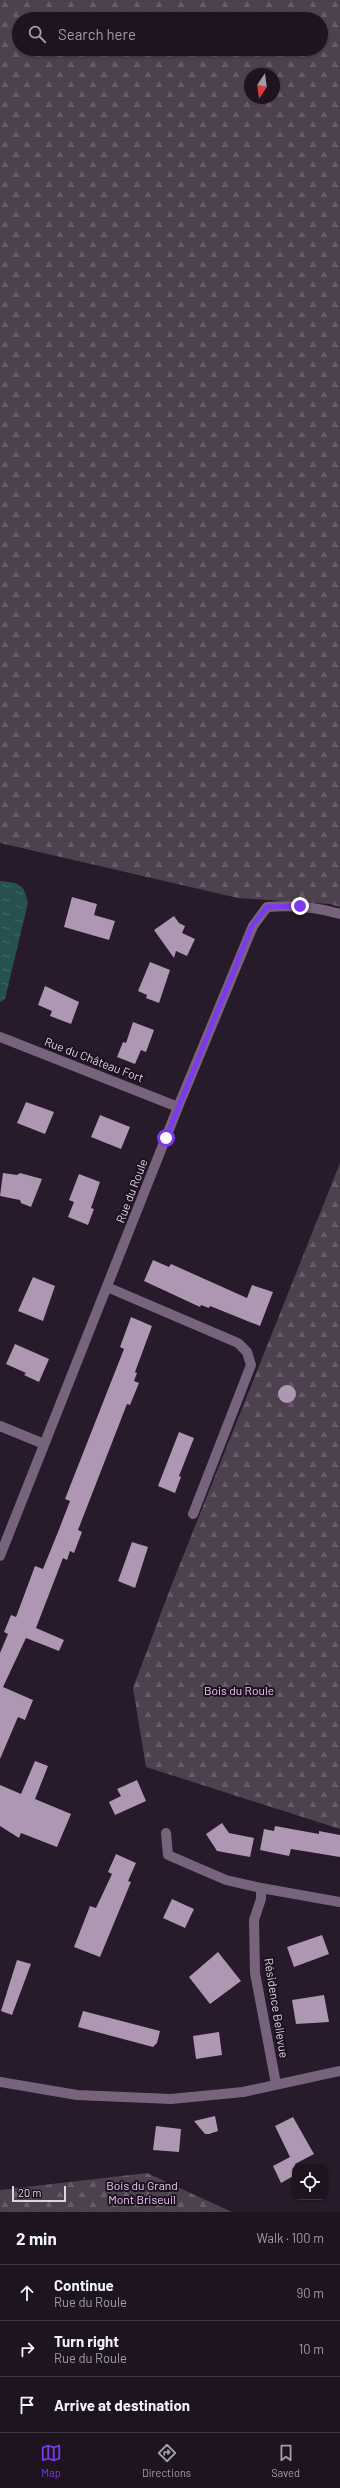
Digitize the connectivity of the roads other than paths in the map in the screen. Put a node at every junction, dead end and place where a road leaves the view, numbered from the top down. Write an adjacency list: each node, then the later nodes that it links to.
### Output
1 (340, 914): 3 (street, Rue du Roule)
2 (0, 1037): 3 (street, Rue du Château Fort)
3 (178, 1107): 4 (street, Rue du Roule)
4 (108, 1287): 6 (street, Rue du Roule); 7 (street)
5 (0, 1426): 6 (street)
6 (44, 1444): 8 (street, Rue du Roule)
7 (194, 1514)
8 (0, 1556)
9 (166, 1833): 10 (street)
10 (260, 1888): 11 (street); 14 (street, Résidence Bellevue)
11 (340, 1902)
12 (340, 2071): 14 (street)
13 (0, 2082): 14 (street)
14 (276, 2084)

